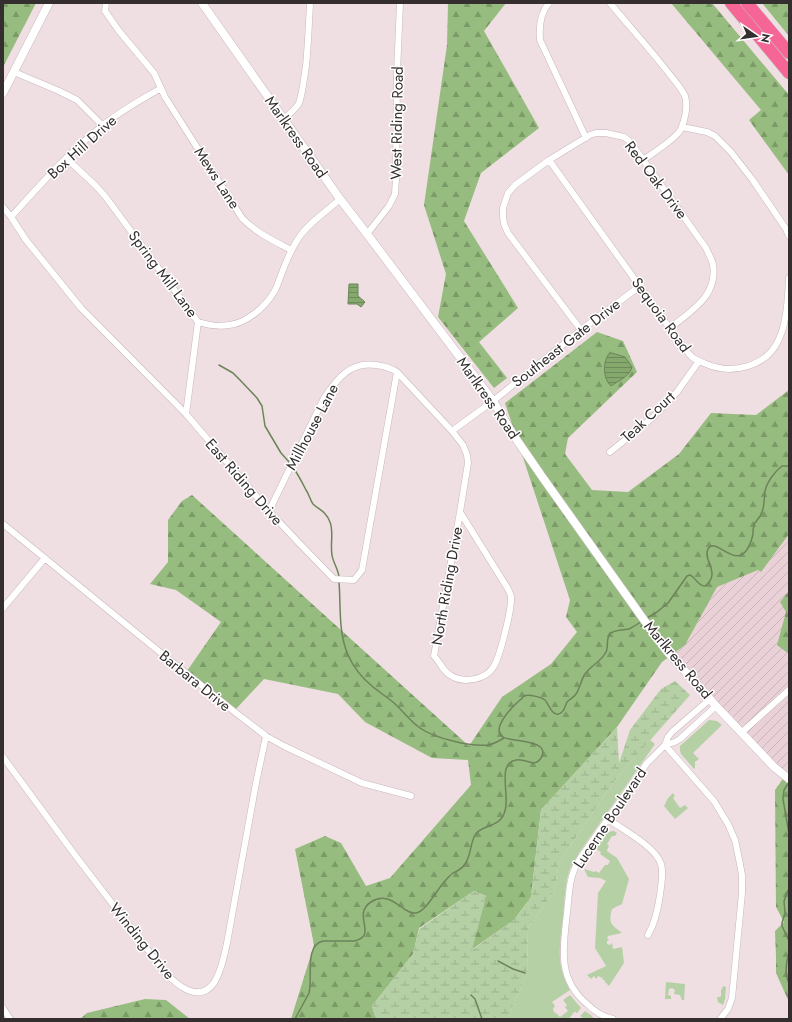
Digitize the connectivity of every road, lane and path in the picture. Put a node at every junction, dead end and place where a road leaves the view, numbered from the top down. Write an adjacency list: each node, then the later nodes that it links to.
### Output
1 (49, 3): 11 (street)
2 (106, 3): 13 (street, Mews Lane)
3 (202, 3): 15 (street, Marlkress Road)
4 (310, 3): 15 (street)
5 (400, 3): 25 (street, West Riding Road)
6 (549, 3): 18 (street)
7 (610, 3): 17 (street)
8 (731, 3): 12 (highway)
9 (747, 3): 10 (highway)
10 (789, 53)
11 (14, 72): 14 (street); 16 (street)
12 (789, 73)
13 (161, 88): 16 (street, Box Hill Drive); 27 (street, Mews Lane)
14 (3, 93)
15 (284, 119): 22 (street, Marlkress Road)
16 (102, 125): 19 (street, Box Hill Drive)
17 (682, 127): 21 (street); 26 (street)
18 (586, 138): 20 (street, Red Oak Drive); 21 (street, Red Oak Drive)
19 (66, 158): 24 (street, Box Hill Drive); 30 (street, Spring Mill Lane)
20 (549, 160): 29 (street, Sequoia Road); 32 (street, Red Oak Drive)
21 (643, 160): 31 (street, Red Oak Drive)
22 (340, 200): 25 (street, Marlkress Road); 27 (street)
23 (3, 207): 24 (street, East Riding Drive)
24 (11, 217): 36 (street, East Riding Drive)
25 (367, 234): 35 (street, Marlkress Road)
26 (789, 236)
27 (291, 250): 30 (street)
28 (789, 278): 33 (street, Sequoia Road)
29 (640, 286): 31 (street, Sequoia Road); 32 (street, Southeast Gate Drive)
30 (198, 322): 36 (street, Spring Mill Lane)
31 (670, 328): 33 (street, Sequoia Road)
32 (581, 330): 35 (street, Southeast Gate Drive)
33 (699, 361): 38 (street, Teak Court)
34 (397, 372): 37 (street); 39 (street, Millhouse Lane); 39 (street, East Riding Drive)
35 (493, 401): 37 (street, Southeast Gate Drive); 45 (street, Marlkress Road)
36 (186, 414): 39 (street, East Riding Drive)
37 (452, 431): 40 (street)
38 (610, 452)
39 (269, 511)
40 (460, 512): 40 (street, North Riding Drive)
41 (3, 524): 42 (street, Barbara Drive)
42 (45, 558): 43 (street); 48 (street, Barbara Drive)
43 (3, 608)
44 (789, 690): 47 (street)
45 (710, 699): 46 (street, Marlkress Road); 49 (street, Lucerne Boulevard)
46 (716, 706): 47 (street, Marlkress Road); 49 (street, Lucerne Boulevard)
47 (741, 732): 51 (street, Marlkress Road)
48 (266, 736): 50 (street, Winding Drive); 52 (street, Barbara Drive)
49 (665, 745): 53 (street, Lucerne Boulevard); 59 (street)
50 (3, 757)
51 (789, 779)
52 (411, 796)
53 (608, 819): 54 (street); 57 (street, Lucerne Boulevard)
54 (648, 936)
55 (3, 1008): 56 (street)
56 (7, 1017)
57 (603, 1017): 58 (street, Lucerne Boulevard)
58 (614, 1019)
59 (720, 1019)

